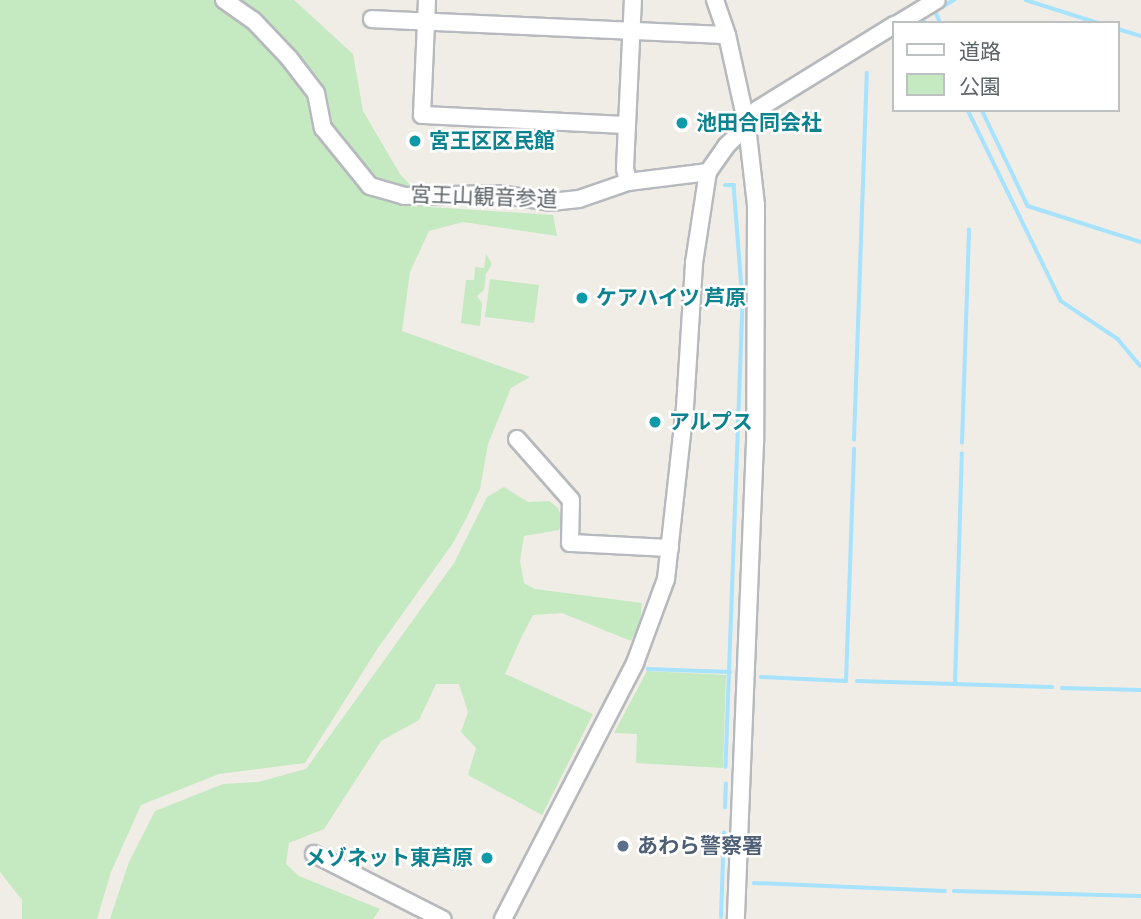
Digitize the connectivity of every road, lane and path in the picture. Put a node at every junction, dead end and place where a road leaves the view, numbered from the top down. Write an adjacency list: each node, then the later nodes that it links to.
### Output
1 (224, 0): 15 (street, 宮王山観音参道)
2 (427, 0): 8 (street)
3 (633, 0): 10 (street)
4 (715, 0): 11 (street)
5 (937, 0): 7 (street)
6 (372, 19): 8 (street)
7 (901, 21)
8 (426, 22): 10 (street); 12 (street)
9 (892, 26): 13 (street)
10 (631, 32): 11 (street); 12 (street)
11 (727, 35): 13 (street)
12 (627, 125): 15 (street)
13 (747, 126): 14 (street); 21 (street)
14 (708, 172): 15 (street, 宮王山観音参道); 17 (street)
15 (628, 182)
16 (517, 439): 17 (street)
17 (670, 548): 20 (street)
18 (314, 854): 19 (street)
19 (442, 919)
20 (503, 919)
21 (736, 919)

